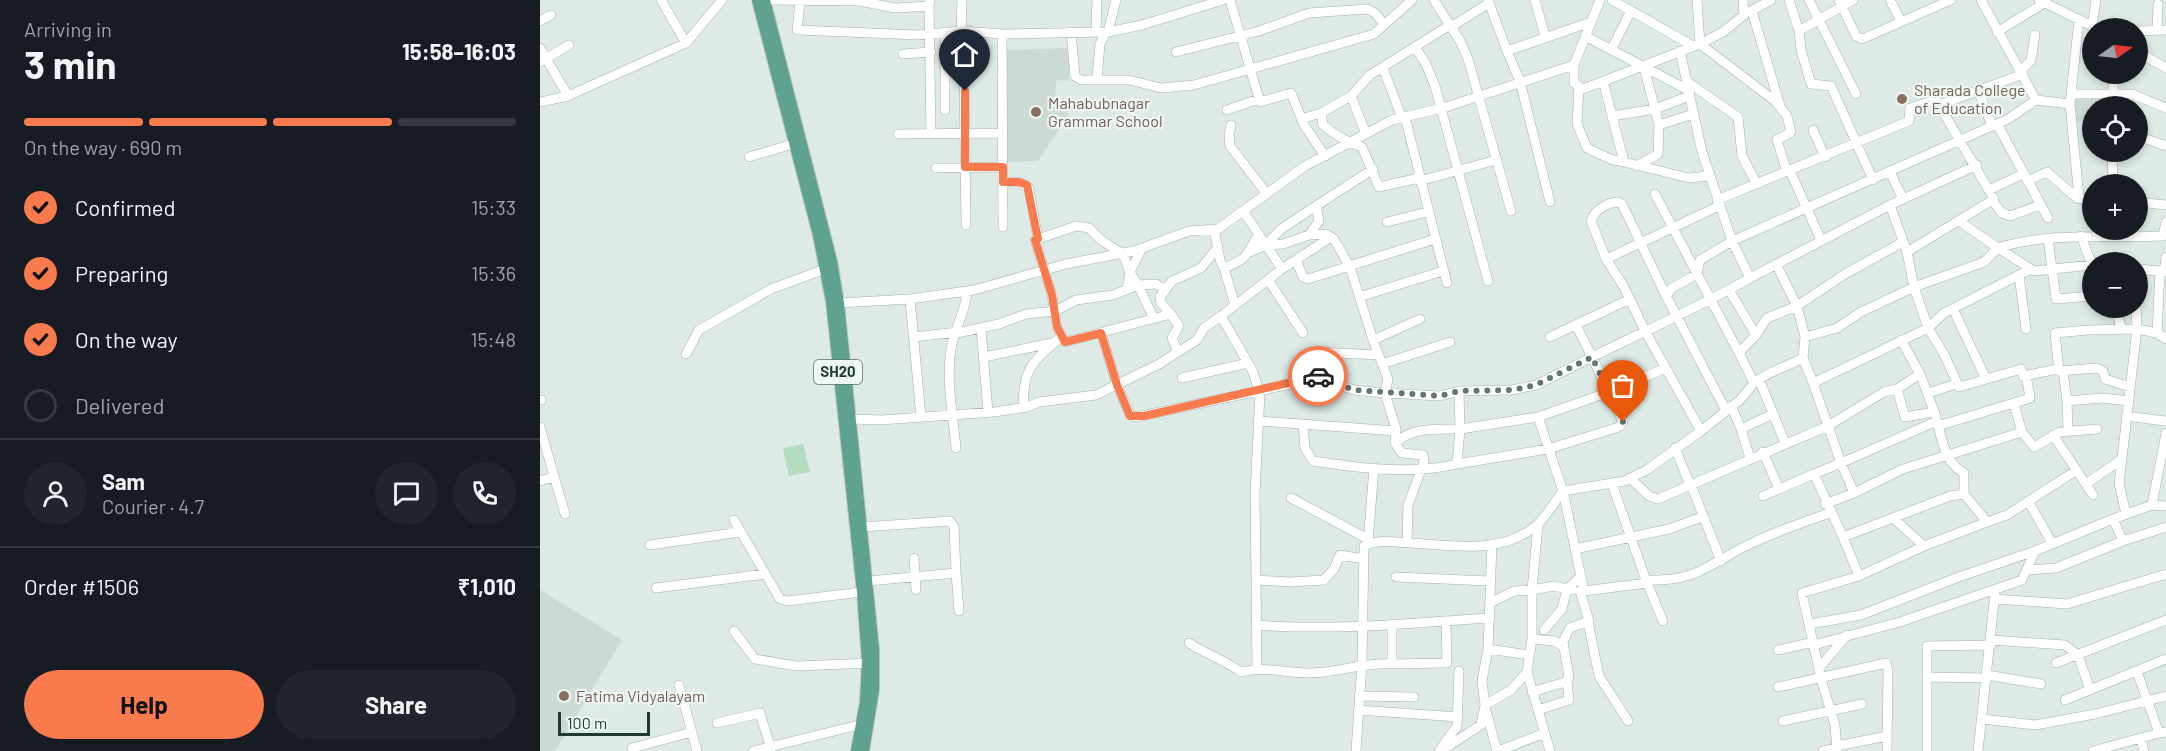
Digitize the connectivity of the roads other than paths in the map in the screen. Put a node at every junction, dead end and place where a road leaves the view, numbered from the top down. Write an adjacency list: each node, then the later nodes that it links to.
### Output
1 (661, 0): 58 (street)
2 (722, 0): 58 (street)
3 (757, 0): 117 (main road, SH20)
4 (765, 0): 219 (main road, SH20)
5 (770, 0): 27 (street)
6 (962, 0): 45 (street)
7 (1097, 0): 46 (street)
8 (1116, 0): 50 (street)
9 (1223, 0): 50 (street)
10 (1230, 0): 54 (street)
11 (1412, 0): 42 (street)
12 (1434, 0): 43 (street)
13 (1535, 0): 55 (street)
14 (1598, 0): 41 (street)
15 (1612, 0): 32 (street)
16 (1697, 0): 60 (street)
17 (1743, 0): 33 (street)
18 (1771, 0): 33 (street)
19 (1789, 0): 47 (street)
20 (1809, 0): 35 (street)
21 (1853, 0): 30 (street)
22 (1890, 0): 39 (street)
23 (1951, 0): 39 (street)
24 (1981, 0): 51 (street)
25 (2096, 0): 36 (street)
26 (2043, 1): 37 (street); 51 (street)
27 (800, 2): 29 (street); 52 (street)
28 (1489, 2): 43 (street); 64 (street)
29 (929, 3): 52 (street)
30 (1840, 3): 35 (street); 39 (street)
31 (2158, 4): 44 (street)
32 (1631, 11): 60 (street); 63 (street)
33 (1748, 13): 60 (street); 95 (street)
34 (551, 15): 38 (street)
35 (1820, 18): 47 (street); 84 (street)
36 (2093, 18)
37 (2079, 19): 40 (street); 90 (street)
38 (540, 21)
39 (1901, 21)
40 (2082, 21)
41 (1591, 22): 55 (street); 56 (street)
42 (1384, 24): 54 (street); 72 (street)
43 (1450, 26): 61 (street); 88 (street)
44 (2162, 30)
45 (964, 31): 48 (street); 53 (street); 113 (street)
46 (1096, 31): 49 (street); 50 (street)
47 (1799, 31): 118 (street)
48 (945, 32): 52 (street); 98 (street)
49 (1071, 32): 53 (street); 77 (street)
50 (1107, 32): 77 (street)
51 (1997, 32): 76 (street)
52 (930, 34): 66 (street)
53 (1002, 34): 109 (street)
54 (1242, 35): 67 (street); 72 (street)
55 (1545, 36): 64 (street)
56 (1585, 36): 63 (street); 71 (street)
57 (2035, 36): 76 (street)
58 (686, 43): 86 (street)
59 (569, 45): 70 (street)
60 (1696, 45): 65 (street); 95 (street)
61 (1415, 47): 74 (street); 94 (street)
62 (540, 48): 70 (street)
63 (1611, 50): 73 (street)
64 (1507, 51): 78 (street)
65 (1680, 51): 73 (street); 82 (street)
66 (931, 52): 68 (street); 111 (street)
67 (1176, 52)
68 (903, 54)
69 (2148, 58): 75 (street)
70 (543, 60): 86 (street)
71 (1574, 65): 78 (street); 81 (street)
72 (1251, 67): 77 (street); 89 (street)
73 (1643, 67): 79 (street); 82 (street); 97 (street)
74 (1383, 68): 87 (street); 103 (street)
75 (2166, 68)
76 (2022, 73): 83 (street); 91 (street)
77 (1097, 79)
78 (1520, 81): 88 (street); 146 (street)
79 (1603, 81): 81 (street); 102 (street)
80 (2113, 84): 85 (street)
81 (1579, 86): 124 (street)
82 (1688, 89): 97 (street); 101 (street); 139 (street)
83 (1978, 90): 93 (street); 107 (street)
84 (1857, 94)
85 (2114, 94): 90 (street); 96 (street)
86 (568, 96): 92 (street)
87 (1351, 96): 100 (street); 112 (street)
88 (1479, 96): 94 (street); 123 (street)
89 (1259, 99): 99 (street); 104 (street)
90 (2071, 99): 91 (street); 143 (street)
91 (2036, 100): 107 (street)
92 (540, 102)
93 (1939, 105): 114 (street); 118 (street)
94 (1441, 108): 103 (street); 131 (street)
95 (1781, 108): 132 (street)
96 (2166, 108)
97 (1655, 109): 102 (street); 106 (street)
98 (945, 110)
99 (1227, 110)
100 (1321, 114): 104 (street); 116 (street)
101 (1693, 114): 106 (street); 134 (street)
102 (1612, 116): 124 (street)
103 (1404, 117): 112 (street); 136 (street)
104 (1301, 118): 120 (street)
105 (1232, 125): 140 (street)
106 (1659, 125): 125 (street)
107 (1995, 125): 114 (street); 135 (street)
108 (1813, 130): 122 (street)
109 (1002, 133): 113 (street); 128 (street)
110 (898, 134): 111 (street)
111 (931, 134): 113 (street)
112 (1366, 134): 116 (street)
113 (966, 135): 127 (street)
114 (1960, 140): 126 (street); 133 (street)
115 (2148, 140): 119 (street)
116 (1349, 143): 120 (street); 130 (street)
117 (794, 144): 121 (street); 192 (main road, SH20)
118 (1857, 144): 122 (street); 137 (street)
119 (2166, 146)
120 (1325, 156): 140 (street)
121 (749, 157)
122 (1825, 157): 132 (street)
123 (1496, 160): 131 (street); 154 (street)
124 (1624, 162): 125 (street)
125 (1637, 165): 134 (street)
126 (1977, 165): 142 (street); 145 (street)
127 (965, 167): 128 (street); 129 (street); 162 (street)
128 (1003, 167): 138 (street)
129 (936, 168)
130 (1373, 169): 136 (street); 152 (street)
131 (1457, 170): 136 (street); 205 (street)
132 (1788, 171): 139 (street); 153 (street)
133 (1890, 172): 137 (street); 145 (street)
134 (1709, 176): 147 (street)
135 (2025, 177): 142 (street); 143 (street); 150 (street)
136 (1419, 179): 156 (street)
137 (1873, 180): 153 (street)
138 (1003, 182): 163 (street); 173 (street)
139 (1757, 184): 147 (street)
140 (1267, 194): 155 (street)
141 (1655, 194): 164 (street)
142 (1991, 195): 150 (street); 159 (street)
143 (2079, 198): 144 (street)
144 (2082, 198)
145 (1903, 199): 149 (street)
146 (1550, 202)
147 (1718, 203): 164 (street); 176 (street)
148 (2148, 203): 151 (street)
149 (1890, 205): 175 (street); 177 (street)
150 (2040, 205): 157 (street)
151 (2166, 205)
152 (1316, 206): 158 (street); 179 (street)
153 (1807, 208): 175 (street); 176 (street)
154 (1511, 210)
155 (1243, 211): 165 (street); 166 (street)
156 (1427, 212): 160 (street); 174 (street)
157 (2048, 218)
158 (1320, 221): 167 (street); 168 (street)
159 (1959, 221): 182 (street); 184 (street)
160 (1388, 222)
161 (2166, 222): 171 (street)
162 (966, 225)
163 (1003, 227)
164 (1673, 227): 178 (street); 201 (street)
165 (1214, 229): 180 (street); 181 (street)
166 (1259, 234): 179 (street); 183 (street)
167 (1309, 235): 168 (street); 179 (street)
168 (1328, 235): 188 (street); 190 (street)
169 (2148, 235): 171 (street)
170 (2081, 236): 172 (street); 196 (street)
171 (2165, 236)
172 (2048, 238): 182 (street); 196 (street)
173 (1038, 239): 185 (street); 195 (street)
174 (1435, 239): 190 (street); 198 (street)
175 (1821, 240): 189 (street)
176 (1732, 241): 201 (street); 203 (street)
177 (1903, 242): 184 (street); 221 (street)
178 (1641, 243): 187 (street); 187 (street); 213 (street)
179 (1266, 245): 183 (street); 193 (street)
180 (1218, 247): 191 (street); 210 (street)
181 (1142, 248): 185 (street); 200 (street)
182 (1998, 248): 194 (street); 208 (street)
183 (1250, 252): 191 (street)
184 (1907, 252): 208 (street)
185 (1123, 254): 195 (street); 200 (street)
186 (2166, 257): 199 (street)
187 (1606, 259): 217 (street)
188 (1296, 260): 190 (street); 193 (street)
189 (1776, 264): 203 (street); 221 (street)
190 (1350, 267): 214 (street)
191 (1224, 268): 220 (street)
192 (825, 269): 255 (street); 382 (main road, SH20)
193 (1282, 269): 204 (street)
194 (2031, 269): 196 (street); 202 (street)
195 (1044, 270): 212 (street); 223 (street)
196 (2052, 270): 215 (street)
197 (2148, 270): 199 (street)
198 (1443, 271): 206 (street); 214 (street)
199 (2164, 271): 225 (street)
200 (1130, 272): 207 (street); 209 (street)
201 (1697, 274): 213 (street); 218 (street)
202 (2019, 275): 222 (street); 235 (street)
203 (1750, 278): 211 (street)
204 (1269, 281): 220 (street); 241 (street)
205 (1488, 281)
206 (1447, 283)
207 (1138, 285): 209 (street); 210 (street); 230 (street)
208 (1914, 287): 234 (street); 246 (street)
209 (1127, 288): 223 (street)
210 (1166, 290): 224 (street)
211 (1729, 290): 218 (street); 243 (street)
212 (967, 291): 216 (street); 239 (street)
213 (1666, 296): 227 (street)
214 (1359, 297): 249 (street)
215 (2082, 297)
216 (910, 299): 219 (street); 244 (street)
217 (1630, 299): 232 (street); 238 (street)
218 (1710, 300): 227 (street); 254 (street)
219 (839, 303): 289 (main road, SH20)
220 (1235, 305): 226 (street)
221 (1797, 306): 243 (street); 246 (street)
222 (1953, 309): 234 (street); 266 (street)
223 (1055, 311): 233 (street); 247 (street)
224 (1171, 314): 230 (street); 252 (street)
225 (2163, 314): 242 (street)
226 (1221, 316): 252 (street); 260 (street)
227 (1677, 316): 238 (street); 282 (street)
228 (2118, 318): 237 (street)
229 (2136, 318): 236 (street)
230 (1154, 319): 240 (street)
231 (1420, 319): 249 (street)
232 (1576, 325): 245 (street); 257 (street)
233 (981, 328): 239 (street); 256 (street)
234 (1928, 328): 250 (street); 269 (street)
235 (2026, 329)
236 (2137, 329): 237 (street); 242 (street); 271 (street)
237 (2122, 330): 262 (street)
238 (1645, 331): 257 (street); 261 (street)
239 (957, 332): 244 (street); 284 (street)
240 (1101, 333): 247 (street); 270 (street)
241 (1303, 333)
242 (2157, 333): 248 (street)
243 (1756, 335): 254 (street)
244 (914, 337): 287 (street)
245 (1550, 337)
246 (1805, 338): 258 (street)
247 (1059, 339): 256 (street); 281 (street)
248 (2166, 339)
249 (1373, 340): 259 (street)
250 (1901, 340): 263 (street); 268 (street)
251 (1450, 342): 259 (street)
252 (1177, 350): 270 (street)
253 (1316, 351): 259 (street)
254 (1738, 353): 267 (street)
255 (686, 354)
256 (984, 357): 283 (street)
257 (1592, 357): 274 (street); 275 (street)
258 (1803, 358): 267 (street); 268 (street)
259 (1381, 360): 276 (street)
260 (1248, 363): 265 (street); 273 (street)
261 (1666, 368): 275 (street); 299 (street)
262 (2061, 370): 264 (street); 271 (street); 278 (street)
263 (1920, 374): 272 (street); 277 (street)
264 (2026, 375): 266 (street); 280 (street)
265 (1182, 378)
266 (1986, 378): 269 (street)
267 (1757, 381): 282 (street); 285 (street)
268 (1813, 383): 294 (street)
269 (1956, 384): 277 (street)
270 (1117, 385): 273 (street); 281 (street)
271 (2130, 387): 279 (street)
272 (1897, 389): 290 (street); 294 (street)
273 (1260, 391): 276 (street); 291 (street)
274 (1459, 391): 276 (street); 296 (street)
275 (1609, 392): 288 (street); 309 (street)
276 (1385, 393): 300 (street)
277 (1928, 393): 290 (street)
278 (2067, 401): 279 (street); 302 (street)
279 (2128, 401): 286 (street)
280 (2014, 404): 290 (street); 301 (street)
281 (1024, 407): 283 (street)
282 (1729, 408): 297 (street); 299 (street)
283 (988, 412): 284 (street)
284 (953, 413): 287 (street); 307 (street)
285 (1773, 414): 297 (street); 306 (street)
286 (2126, 416): 292 (street); 313 (street)
287 (921, 417): 289 (street)
288 (1538, 417): 296 (street); 309 (street)
289 (851, 418): 347 (main road, SH20)
290 (1937, 420): 311 (street); 314 (street)
291 (1259, 421): 293 (street); 372 (street)
292 (2166, 421)
293 (1303, 424): 300 (street); 317 (street)
294 (1828, 426): 306 (street); 314 (street)
295 (540, 428): 321 (street)
296 (1460, 429): 305 (street); 316 (street)
297 (1741, 429): 312 (street)
298 (2097, 429): 302 (street)
299 (1701, 430): 308 (street)
300 (1396, 431): 305 (street)
301 (2022, 432): 304 (street); 311 (street)
302 (2068, 432): 304 (street)
303 (2166, 433): 315 (street)
304 (2053, 435): 319 (street)
305 (1395, 443): 318 (street)
306 (1785, 443): 310 (street)
307 (956, 448)
308 (1675, 448): 322 (street); 326 (street)
309 (1548, 449): 316 (street); 328 (street)
310 (1763, 452): 312 (street); 327 (street)
311 (1946, 454): 329 (street); 330 (street)
312 (1750, 458): 326 (street)
313 (2122, 459): 325 (street); 340 (street)
314 (1841, 463): 320 (street); 329 (street)
315 (2164, 463): 336 (street)
316 (1457, 464): 318 (street)
317 (1374, 468): 318 (street); 352 (street)
318 (1423, 468): 354 (street)
319 (2077, 470): 325 (street); 334 (street)
320 (1814, 474): 327 (street); 335 (street)
321 (554, 477): 323 (street); 339 (street)
322 (1630, 478): 324 (street); 326 (street)
323 (540, 481)
324 (1612, 484): 328 (street); 350 (street)
325 (2086, 484): 331 (street)
326 (1690, 485): 341 (street)
327 (1779, 489): 332 (street)
328 (1563, 491): 346 (street); 359 (street)
329 (1854, 493): 335 (street)
330 (1964, 494): 342 (street); 345 (street)
331 (2093, 495)
332 (1763, 496)
333 (1291, 498): 352 (street)
334 (2028, 501): 345 (street); 355 (street)
335 (1825, 504): 338 (street)
336 (2152, 505): 337 (street); 340 (street)
337 (2166, 506)
338 (1830, 513): 351 (street); 363 (street)
339 (565, 514)
340 (2126, 514): 343 (street)
341 (1702, 518): 350 (street); 363 (street)
342 (1893, 518): 351 (street); 358 (street)
343 (2113, 519): 353 (street); 355 (street)
344 (734, 520): 349 (street)
345 (1987, 522): 358 (street)
346 (1538, 524): 356 (street); 379 (street)
347 (862, 527): 365 (street); 373 (main road, SH20)
348 (2166, 527): 353 (street)
349 (741, 532): 357 (street); 366 (street)
350 (1630, 535): 359 (street); 375 (street)
351 (1843, 537): 370 (street)
352 (1368, 541): 354 (street); 362 (street)
353 (2123, 541): 364 (street)
354 (1407, 543): 356 (street)
355 (2052, 543): 360 (street)
356 (1492, 544): 374 (street)
357 (650, 545)
358 (1924, 546): 370 (street)
359 (1575, 549): 369 (street)
360 (2034, 551): 364 (street); 392 (street)
361 (914, 558): 368 (street)
362 (1364, 559): 372 (street); 394 (street)
363 (1721, 561): 375 (street)
364 (2027, 570): 377 (street)
365 (956, 573): 368 (street); 385 (street)
366 (765, 574): 376 (street); 382 (street)
367 (2166, 574): 383 (street)
368 (915, 576): 373 (street); 378 (street)
369 (1581, 576): 380 (street); 381 (street)
370 (1858, 576): 392 (street)
371 (1396, 577): 374 (street)
372 (1256, 580): 393 (street)
373 (868, 581): 408 (main road, SH20)
374 (1490, 581): 384 (street)
375 (1646, 581): 381 (street); 389 (street)
376 (656, 588)
377 (1996, 588): 383 (street); 397 (street)
378 (916, 590)
379 (1532, 590): 380 (street); 384 (street); 398 (street)
380 (1567, 590): 381 (street); 395 (street)
381 (1582, 591): 390 (street)
382 (862, 592): 408 (main road, SH20)
383 (1994, 599): 400 (street)
384 (1492, 602): 386 (street)
385 (959, 610)
386 (1490, 618): 388 (street); 403 (street)
387 (2166, 620): 406 (street)
388 (1446, 621): 391 (street); 411 (street)
389 (1663, 621)
390 (1588, 622): 399 (street); 438 (street)
391 (1392, 624): 394 (street); 411 (street)
392 (1810, 624): 402 (street)
393 (1256, 625): 394 (street); 412 (street)
394 (1362, 626): 410 (street)
395 (1544, 630)
396 (734, 631): 408 (street)
397 (1847, 635): 402 (street); 413 (street)
398 (1532, 639): 399 (street); 405 (street)
399 (1563, 642): 420 (street)
400 (1991, 642): 406 (street); 417 (street); 418 (street)
401 (1189, 643): 412 (street)
402 (1814, 644): 404 (street); 413 (street)
403 (1488, 649): 405 (street); 432 (street)
404 (1778, 650)
405 (1530, 655): 415 (street)
406 (2078, 655): 409 (street); 424 (street)
407 (2166, 659): 416 (street)
408 (871, 662): 441 (main road, SH20)
409 (2056, 663)
410 (1362, 664): 411 (street); 412 (street); 426 (street)
411 (1392, 664)
412 (1257, 668)
413 (1819, 668): 419 (street)
414 (1459, 671): 436 (street)
415 (1527, 672): 425 (street); 432 (street)
416 (2136, 672): 424 (street); 430 (street)
417 (1987, 676): 418 (street); 421 (street); 437 (street)
418 (1927, 677): 460 (street)
419 (1821, 679): 423 (street); 435 (street); 445 (street)
420 (1567, 681): 425 (street); 434 (street)
421 (2041, 684)
422 (679, 685): 442 (street)
423 (1778, 687)
424 (2090, 690): 429 (street)
425 (1532, 692): 434 (street)
426 (1359, 696): 428 (street); 433 (street)
427 (2166, 696): 430 (street)
428 (1414, 697)
429 (2065, 700)
430 (2146, 700): 437 (street); 444 (street)
431 (1862, 704): 435 (street)
432 (1485, 705): 455 (street); 456 (street)
433 (1358, 710): 436 (street); 454 (street)
434 (1538, 710): 443 (street)
435 (1831, 713): 439 (street); 449 (street)
436 (1458, 717): 455 (street)
437 (1982, 719): 461 (street)
438 (1628, 721)
439 (1783, 721)
440 (717, 723): 448 (street)
441 (865, 723): 448 (street); 452 (main road, SH20); 453 (main road, SH20)
442 (692, 732): 447 (street); 450 (street)
443 (1545, 733): 456 (street); 457 (street)
444 (2163, 733): 446 (street)
445 (1887, 736): 449 (street); 459 (street)
446 (2141, 738): 462 (street); 463 (street)
447 (632, 748)
448 (771, 748): 451 (street)
449 (1837, 748): 458 (street)
450 (697, 751)
451 (753, 751)
452 (856, 751)
453 (864, 751)
454 (1356, 751)
455 (1440, 751)
456 (1498, 751)
457 (1550, 751)
458 (1823, 751)
459 (1887, 751)
460 (1927, 751)
461 (1978, 751)
462 (2093, 751)
463 (2144, 751)

